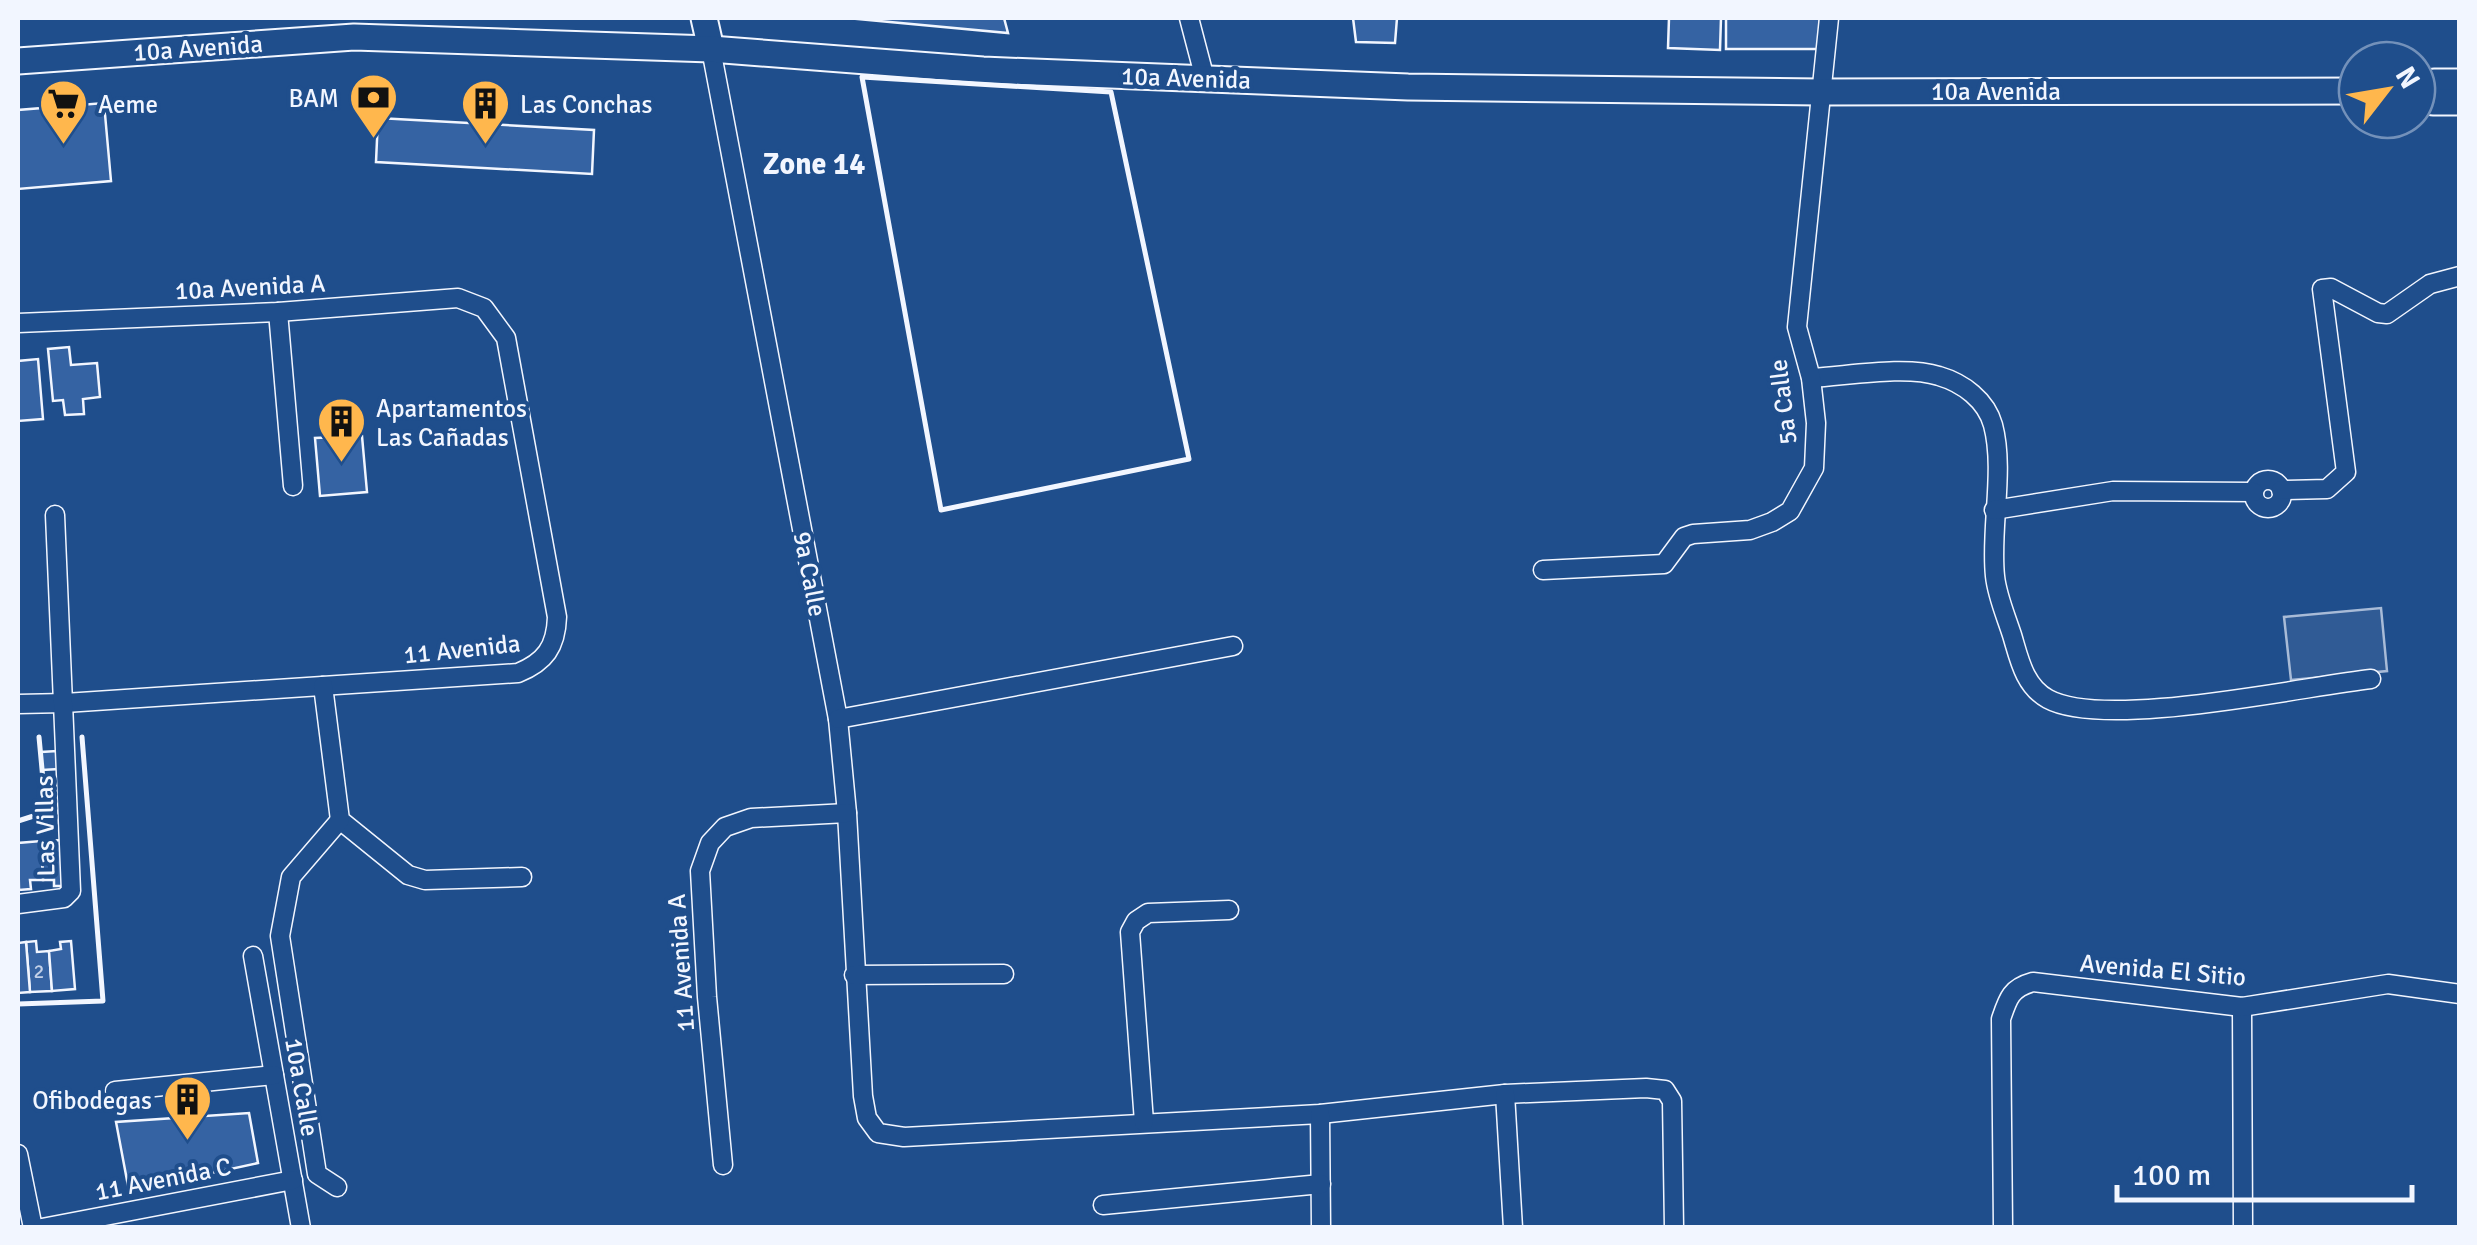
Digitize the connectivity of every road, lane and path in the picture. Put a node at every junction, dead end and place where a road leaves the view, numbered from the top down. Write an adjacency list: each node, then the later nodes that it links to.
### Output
1 (704, 18): 4 (street, 9a Calle)
2 (1188, 18): 6 (street)
3 (1829, 18): 8 (street, 5a Calle)
4 (710, 49): 5 (street, 10a Avenida); 6 (street, 10a Avenida); 23 (street, 9a Calle)
5 (18, 61)
6 (1205, 79): 8 (street, 10a Avenida)
7 (2337, 91): 8 (street, 10a Avenida)
8 (1820, 92): 13 (street, 5a Calle)
9 (2460, 276): 15 (street)
10 (484, 308): 11 (street, 10a Avenida A); 20 (street, 11 Avenida)
11 (278, 312): 12 (street, 10a Avenida A); 14 (street)
12 (18, 324)
13 (1811, 378): 15 (street); 17 (street, 5a Calle)
14 (293, 486)
15 (1994, 510): 19 (street)
16 (55, 515): 21 (street)
17 (1543, 570)
18 (1234, 646): 23 (street)
19 (2370, 679)
20 (322, 686): 21 (street, 11 Avenida); 25 (street)
21 (65, 703): 22 (street, 11 Avenida); 27 (street, Las Villas)
22 (18, 704)
23 (838, 719): 24 (street, 9a Calle)
24 (847, 813): 31 (street, 9a Calle); 40 (street, 11 Avenida A)
25 (340, 820): 26 (street); 43 (street)
26 (522, 878)
27 (18, 904)
28 (1229, 910): 38 (street)
29 (253, 956): 34 (street, 10a Calle)
30 (1004, 974): 31 (street)
31 (854, 976): 38 (street, 9a Calle)
32 (2460, 994): 33 (street, Avenida El Sitio)
33 (2242, 1007): 51 (street, Avenida El Sitio); 52 (street)
34 (274, 1075): 35 (street); 41 (street, 10a Calle)
35 (115, 1092)
36 (1505, 1094): 37 (street); 49 (street); 50 (street)
37 (1320, 1114): 38 (street); 42 (street)
38 (1144, 1122)
39 (18, 1154): 45 (street)
40 (723, 1165)
41 (293, 1180): 46 (street, 11 Avenida C); 47 (street, 10a Calle)
42 (1321, 1184): 44 (street); 48 (street)
43 (337, 1187)
44 (1103, 1205)
45 (33, 1228)
46 (42, 1228)
47 (300, 1228)
48 (1321, 1228)
49 (1513, 1228)
50 (1674, 1228)
51 (2003, 1228)
52 (2243, 1228)

